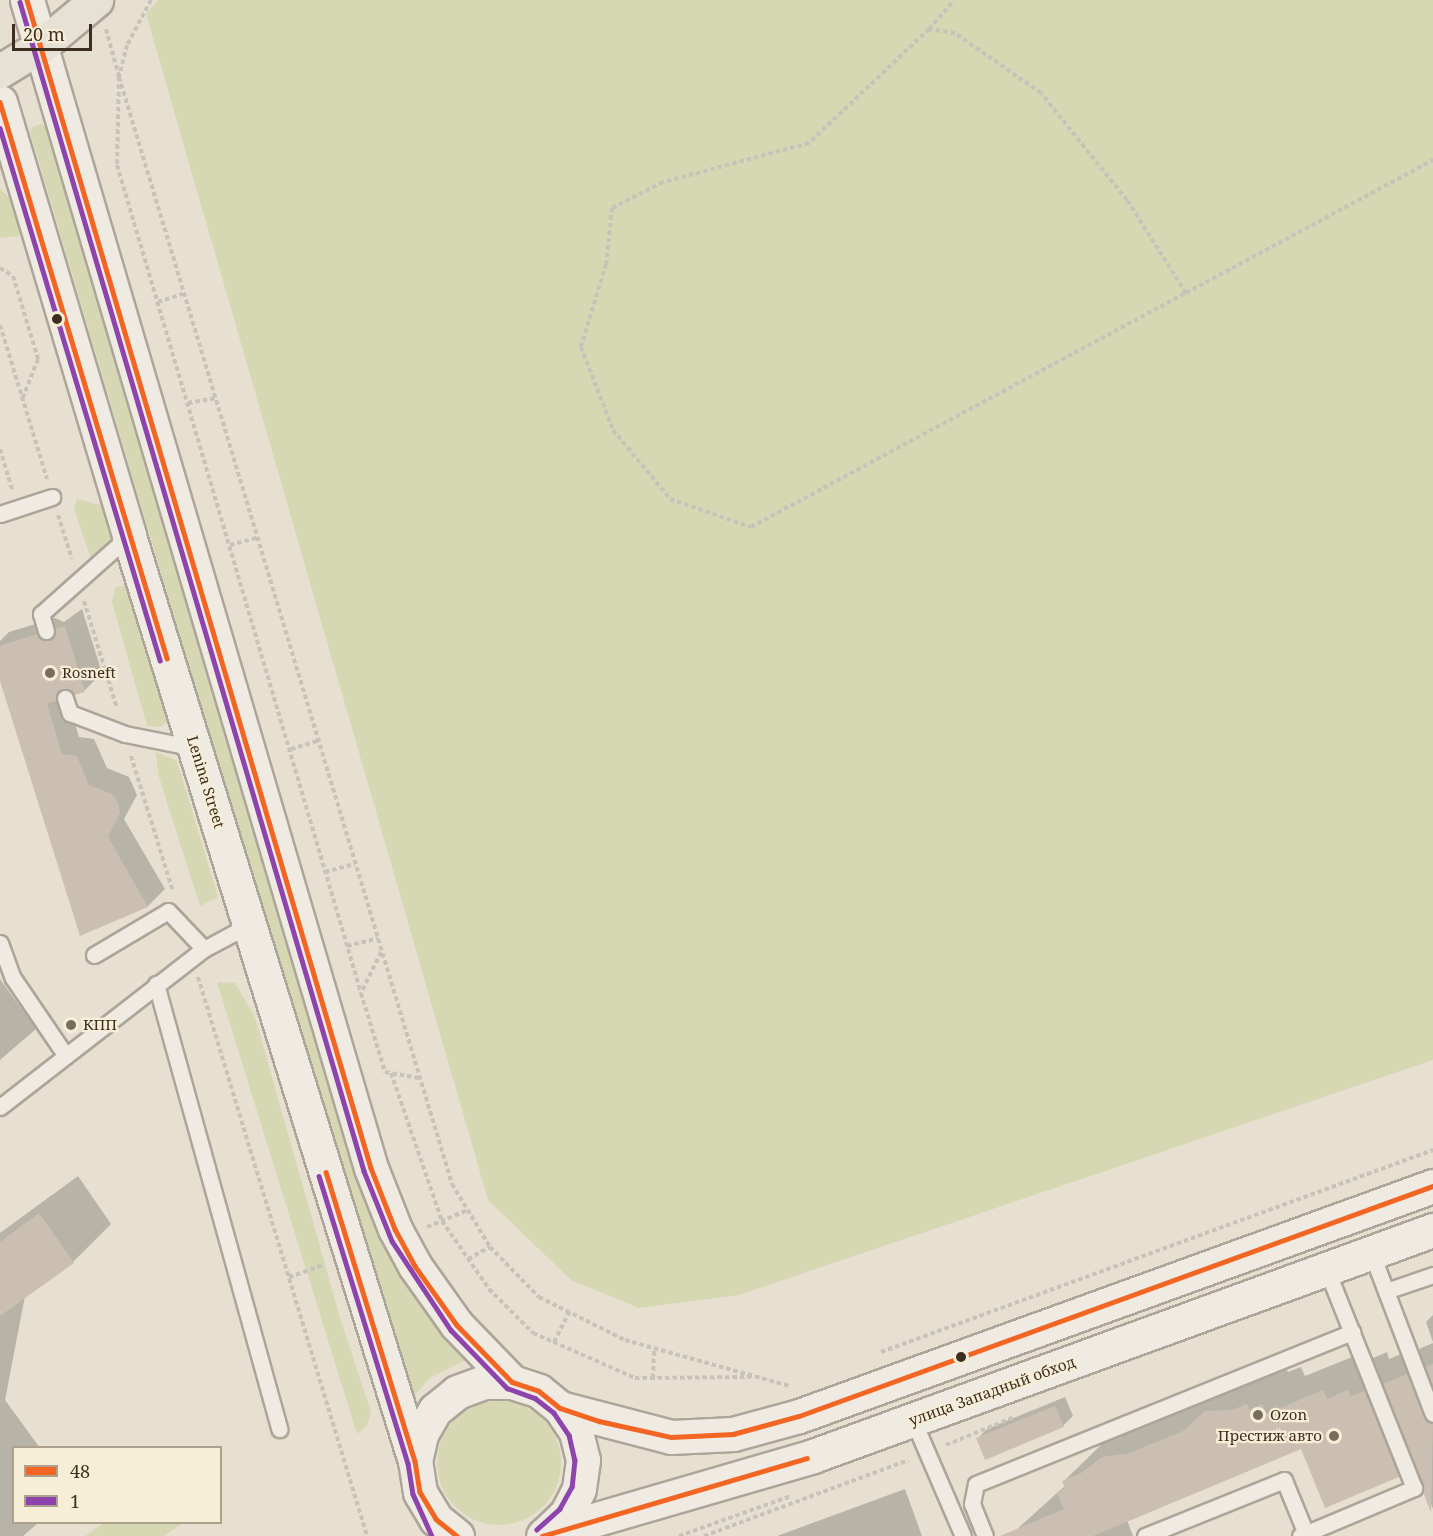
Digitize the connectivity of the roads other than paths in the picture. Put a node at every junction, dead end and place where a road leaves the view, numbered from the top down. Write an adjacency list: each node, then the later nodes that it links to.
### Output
1 (27, 0): 3 (main road)
2 (100, 11): 3 (main road)
3 (41, 46): 4 (main road); 26 (main road)
4 (0, 71)
5 (0, 102): 8 (main road, Lenina Street)
6 (52, 496): 7 (lane)
7 (0, 514)
8 (129, 536): 9 (lane); 11 (main road, Lenina Street)
9 (46, 632)
10 (65, 698): 11 (lane)
11 (195, 747): 12 (main road, Lenina Street)
12 (249, 925): 14 (lane); 31 (main road, Lenina Street)
13 (0, 943): 17 (lane)
14 (204, 949): 15 (lane); 16 (lane)
15 (94, 955)
16 (156, 984): 17 (lane); 30 (lane)
17 (66, 1056): 18 (lane)
18 (0, 1107)
19 (1433, 1186): 27 (main road)
20 (1433, 1230): 21 (main road, улица Западный обход)
21 (1371, 1252): 22 (main road, улица Западный обход); 24 (lane)
22 (1326, 1268): 25 (lane); 29 (main road, улица Западный обход)
23 (1433, 1275): 24 (lane)
24 (1386, 1291): 28 (lane)
25 (1353, 1332): 33 (lane); 36 (lane)
26 (512, 1382): 27 (main road); 31 (main road)
27 (560, 1408): 32 (main road)
28 (1433, 1414)
29 (912, 1420): 32 (main road, улица Западный обход); 35 (lane)
30 (279, 1429)
31 (415, 1461): 34 (main road, Lenina Street)
32 (544, 1535)
33 (1303, 1535): 37 (lane)
34 (457, 1536)
35 (963, 1536)
36 (985, 1536)
37 (1145, 1536)

